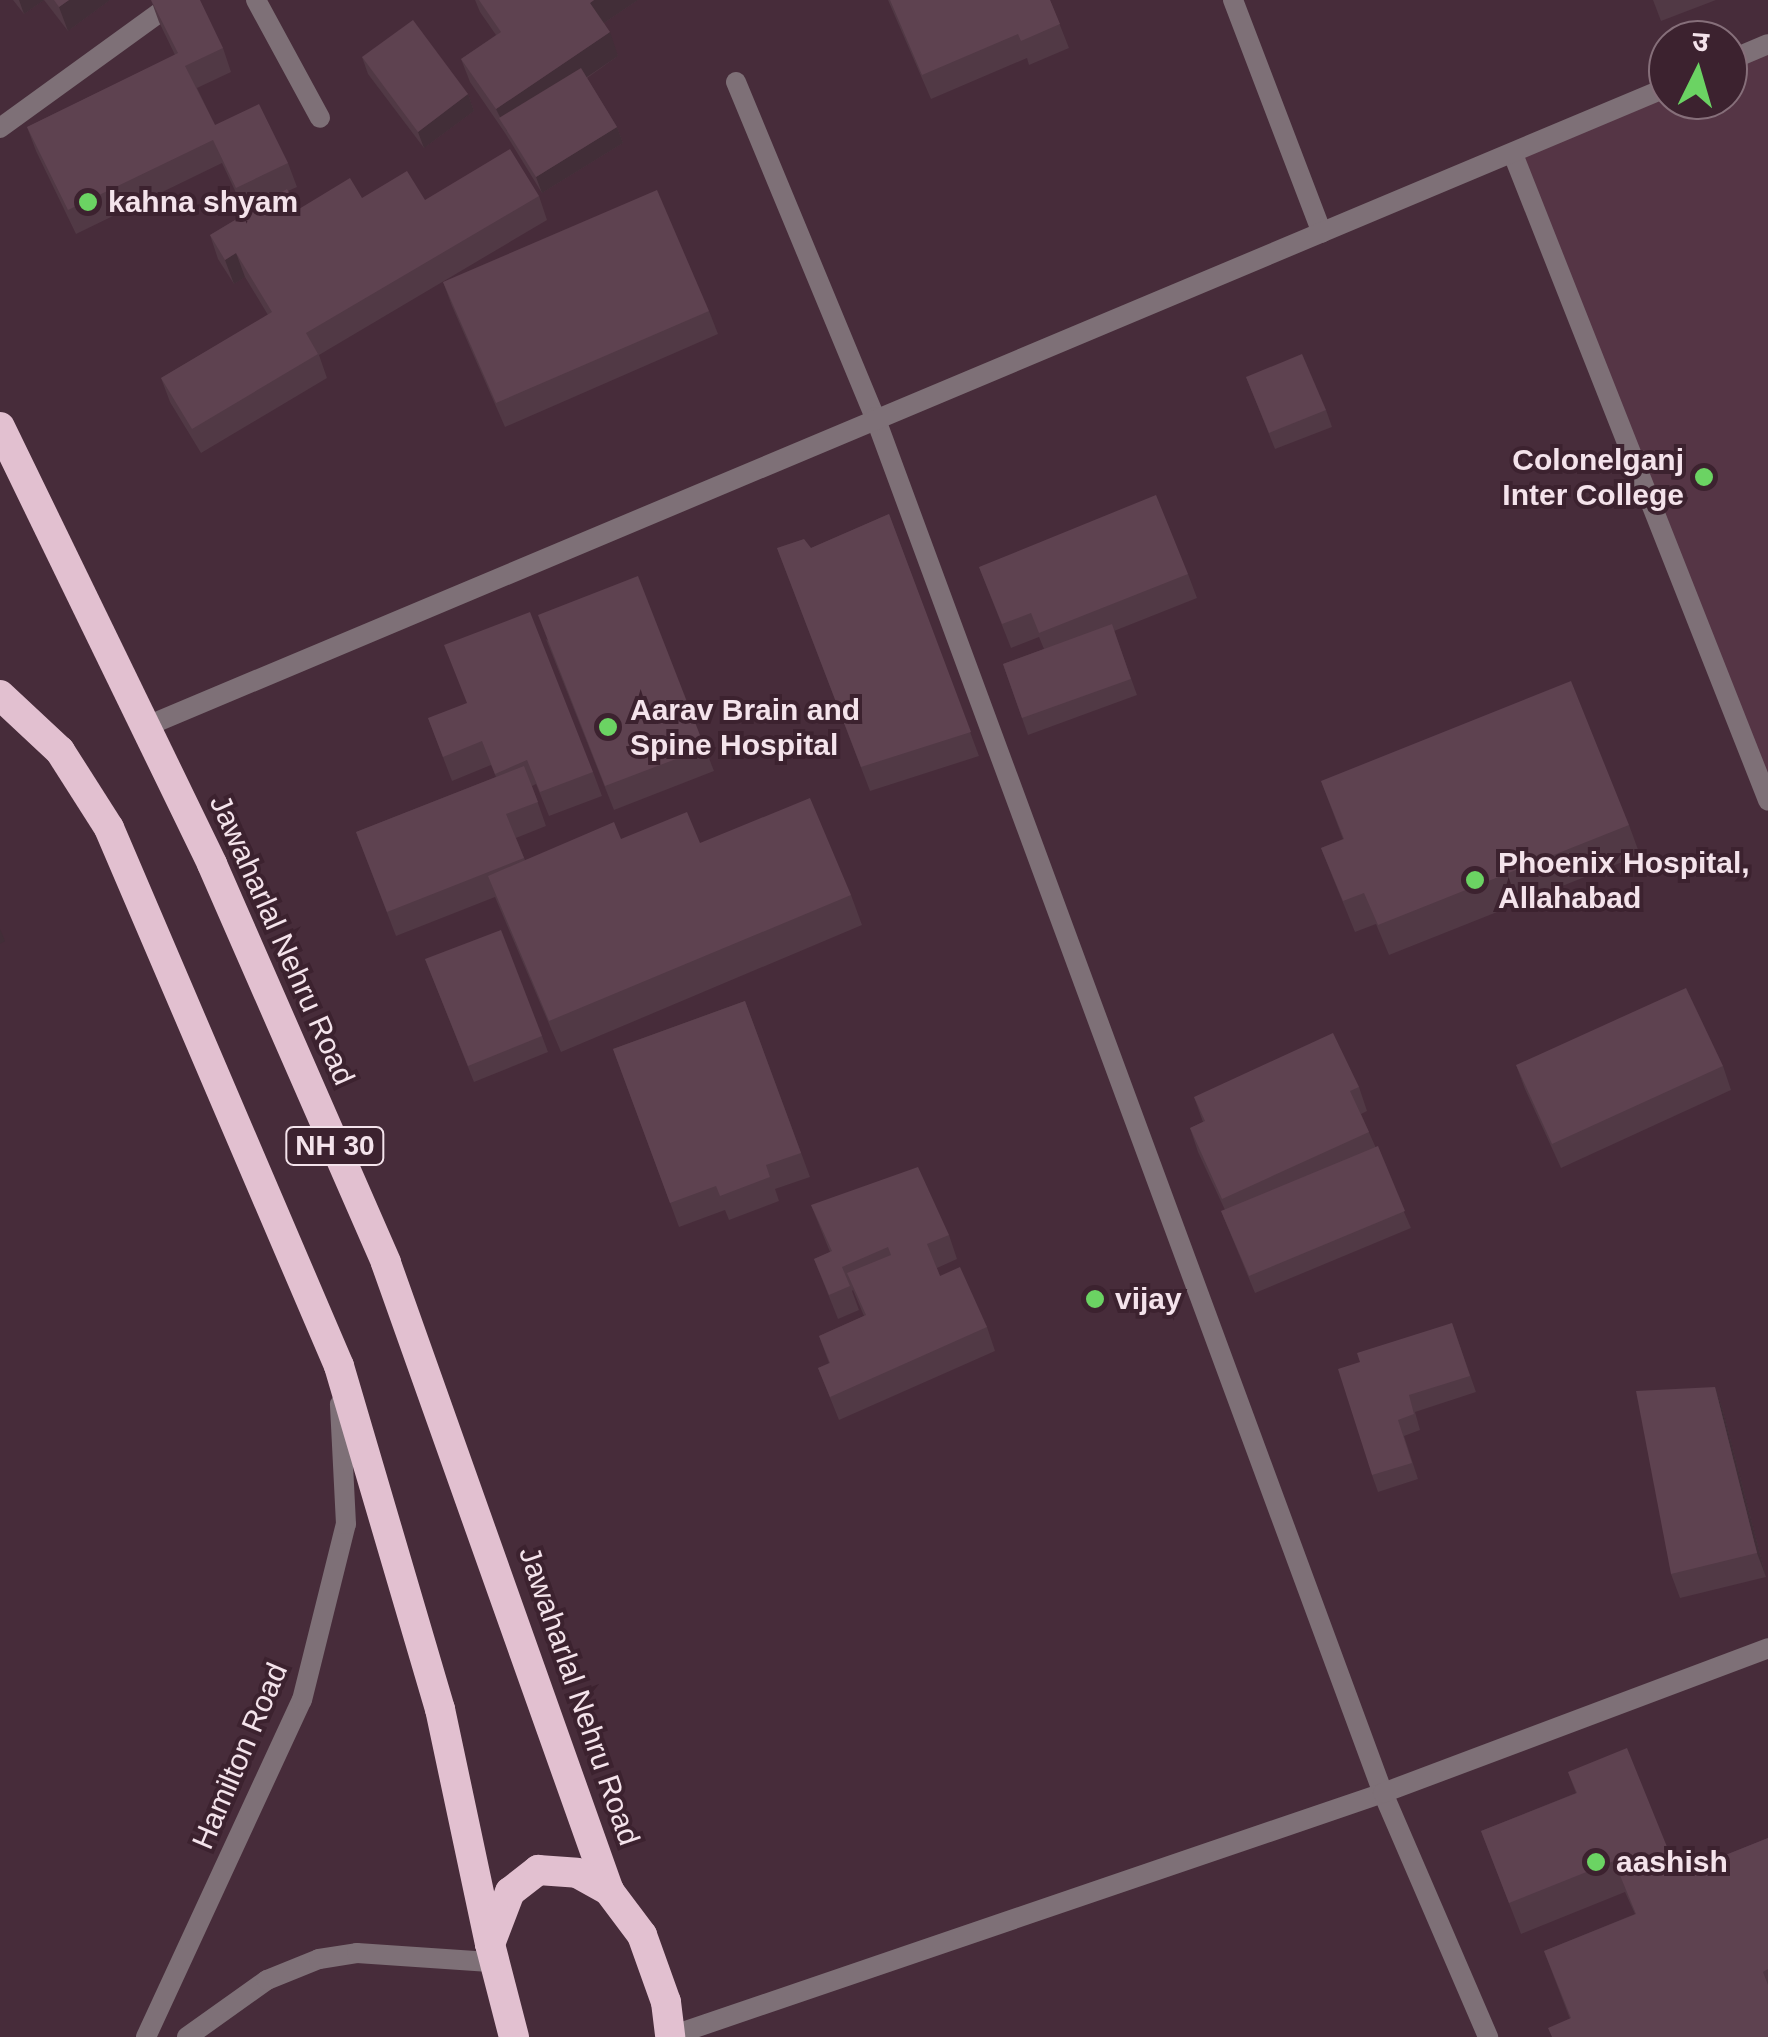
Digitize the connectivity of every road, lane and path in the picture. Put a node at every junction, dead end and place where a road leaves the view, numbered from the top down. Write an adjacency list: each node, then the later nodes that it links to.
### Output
1 (176, 0): 7 (street)
2 (256, 0): 6 (street)
3 (1233, 0): 9 (street)
4 (736, 82): 10 (street)
5 (1648, 96): 8 (street)
6 (320, 118)
7 (0, 128)
8 (1512, 154): 9 (street); 14 (street)
9 (1322, 233): 10 (street)
10 (874, 417): 13 (street); 17 (street)
11 (0, 427): 13 (highway, Jawaharlal Nehru Road / NH 30)
12 (0, 695): 15 (highway, NH 30)
13 (148, 726): 18 (highway, Jawaharlal Nehru Road / NH 30)
14 (1768, 800)
15 (338, 1366): 19 (highway, NH 30); 21 (street, Hamilton Road)
16 (1768, 1648): 17 (street)
17 (1383, 1793): 20 (street); 24 (street)
18 (610, 1891): 19 (highway, Jawaharlal Nehru Road); 20 (highway, Jawaharlal Nehru Road / NH 30)
19 (490, 1953): 22 (street); 23 (highway, NH 30)
20 (670, 2036)
21 (146, 2037)
22 (186, 2037)
23 (514, 2037)
24 (1488, 2037)

